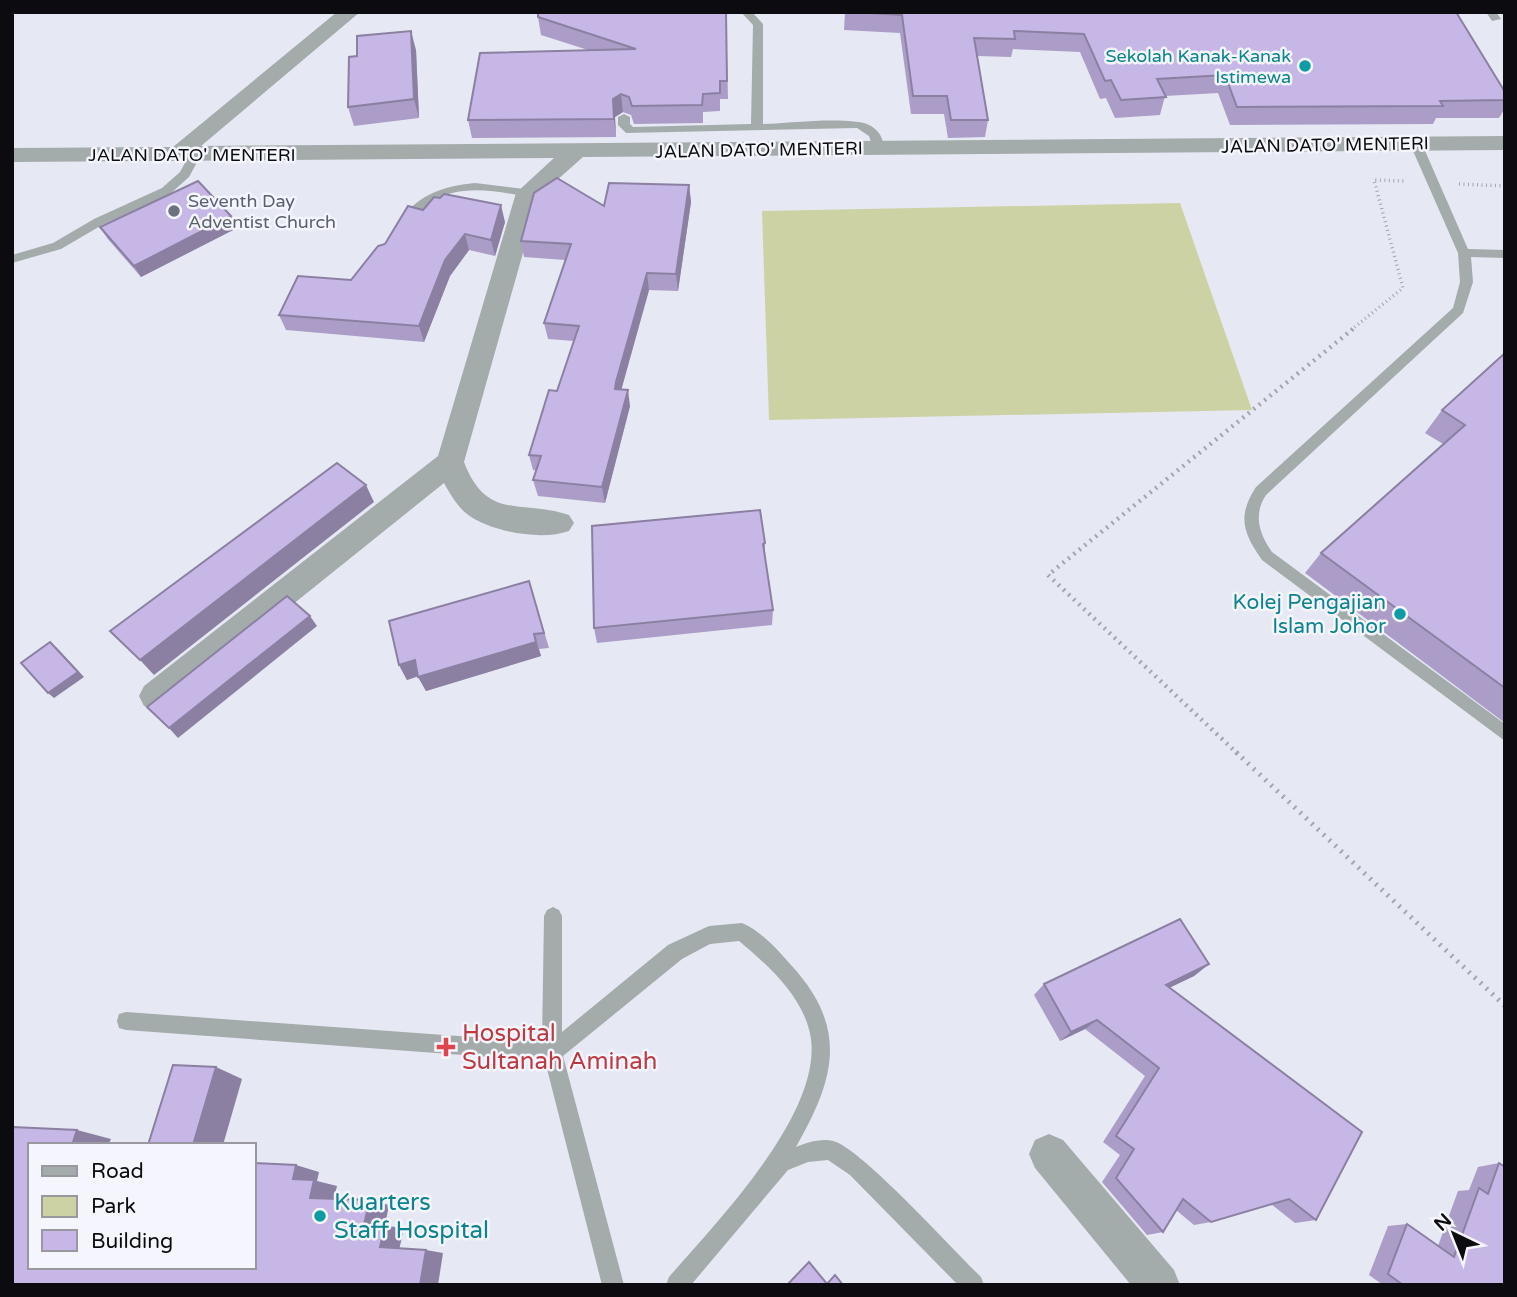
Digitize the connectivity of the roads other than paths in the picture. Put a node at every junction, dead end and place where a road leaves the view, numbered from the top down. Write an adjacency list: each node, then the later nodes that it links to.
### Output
1 (350, 12): 10 (street)
2 (746, 12): 4 (lane)
3 (624, 117): 4 (lane)
4 (757, 127): 7 (lane)
5 (1416, 144): 6 (street, JALAN DATO' MENTERI); 7 (street, JALAN DATO' MENTERI); 13 (lane)
6 (1505, 144)
7 (878, 149): 8 (street, JALAN DATO' MENTERI)
8 (575, 152): 10 (street, JALAN DATO' MENTERI); 11 (street)
9 (12, 155): 10 (street, JALAN DATO' MENTERI)
10 (186, 155): 15 (lane)
11 (528, 192): 12 (lane); 16 (street)
12 (396, 235)
13 (1464, 253): 14 (lane); 19 (lane)
14 (1505, 254)
15 (12, 259)
16 (450, 461): 17 (street); 18 (street)
17 (559, 523)
18 (155, 696)
19 (1505, 734)
20 (552, 916): 22 (lane)
21 (126, 1021): 22 (lane)
22 (552, 1052): 24 (lane); 25 (lane)
23 (1049, 1154): 28 (street)
24 (757, 1192): 26 (lane); 27 (lane)
25 (613, 1285)
26 (677, 1285)
27 (973, 1285)
28 (1159, 1285)

